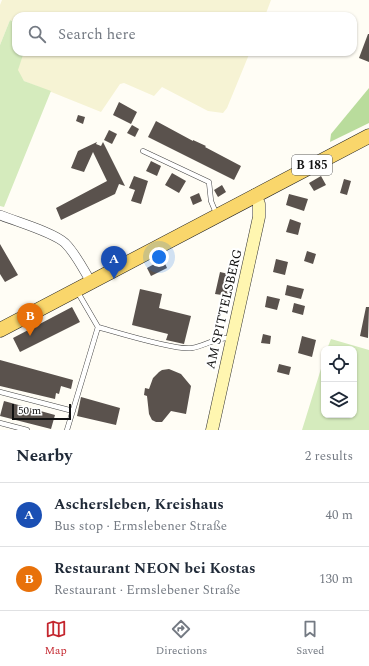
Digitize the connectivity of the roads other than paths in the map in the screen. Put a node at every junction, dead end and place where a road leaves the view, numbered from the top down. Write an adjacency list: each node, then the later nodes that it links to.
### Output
1 (369, 136): 3 (main road, B 185)
2 (143, 151): 5 (lane)
3 (255, 195): 5 (main road, B 185); 10 (main road, AM SPITTELSBERG)
4 (0, 215): 6 (street)
5 (217, 215): 6 (main road, B 185)
6 (91, 282): 7 (main road, B 185)
7 (76, 290): 8 (lane); 9 (main road, B 185)
8 (98, 327): 10 (lane); 12 (lane)
9 (0, 330)
10 (232, 338): 16 (main road, AM SPITTELSBERG)
11 (0, 392): 12 (lane)
12 (73, 411): 15 (lane)
13 (0, 423): 14 (lane)
14 (27, 430)
15 (67, 430)
16 (212, 430)

